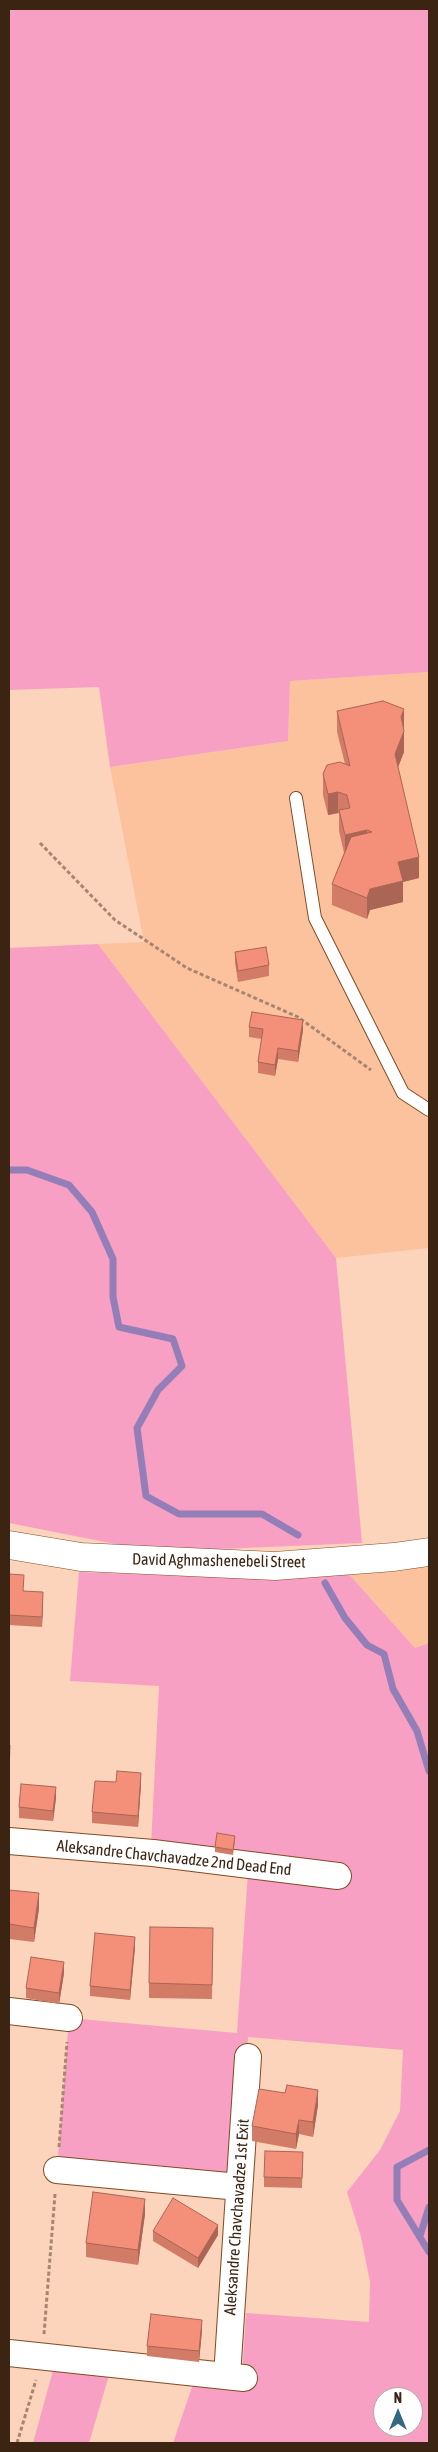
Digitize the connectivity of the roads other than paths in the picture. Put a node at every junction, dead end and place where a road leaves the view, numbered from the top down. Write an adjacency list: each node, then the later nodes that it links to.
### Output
1 (296, 798): 2 (lane)
2 (429, 1110)
3 (9, 1544): 4 (street, David Aghmashenebeli Street)
4 (429, 1552)
5 (9, 1841): 6 (street, Aleksandre Chavchavadze 2nd Dead End)
6 (338, 1876)
7 (9, 2011): 8 (street)
8 (69, 2018)
9 (248, 2057): 11 (street, Aleksandre Chavchavadze 1st Exit)
10 (57, 2170): 11 (street)
11 (239, 2187): 12 (street, Aleksandre Chavchavadze 1st Exit)
12 (9, 2353)

